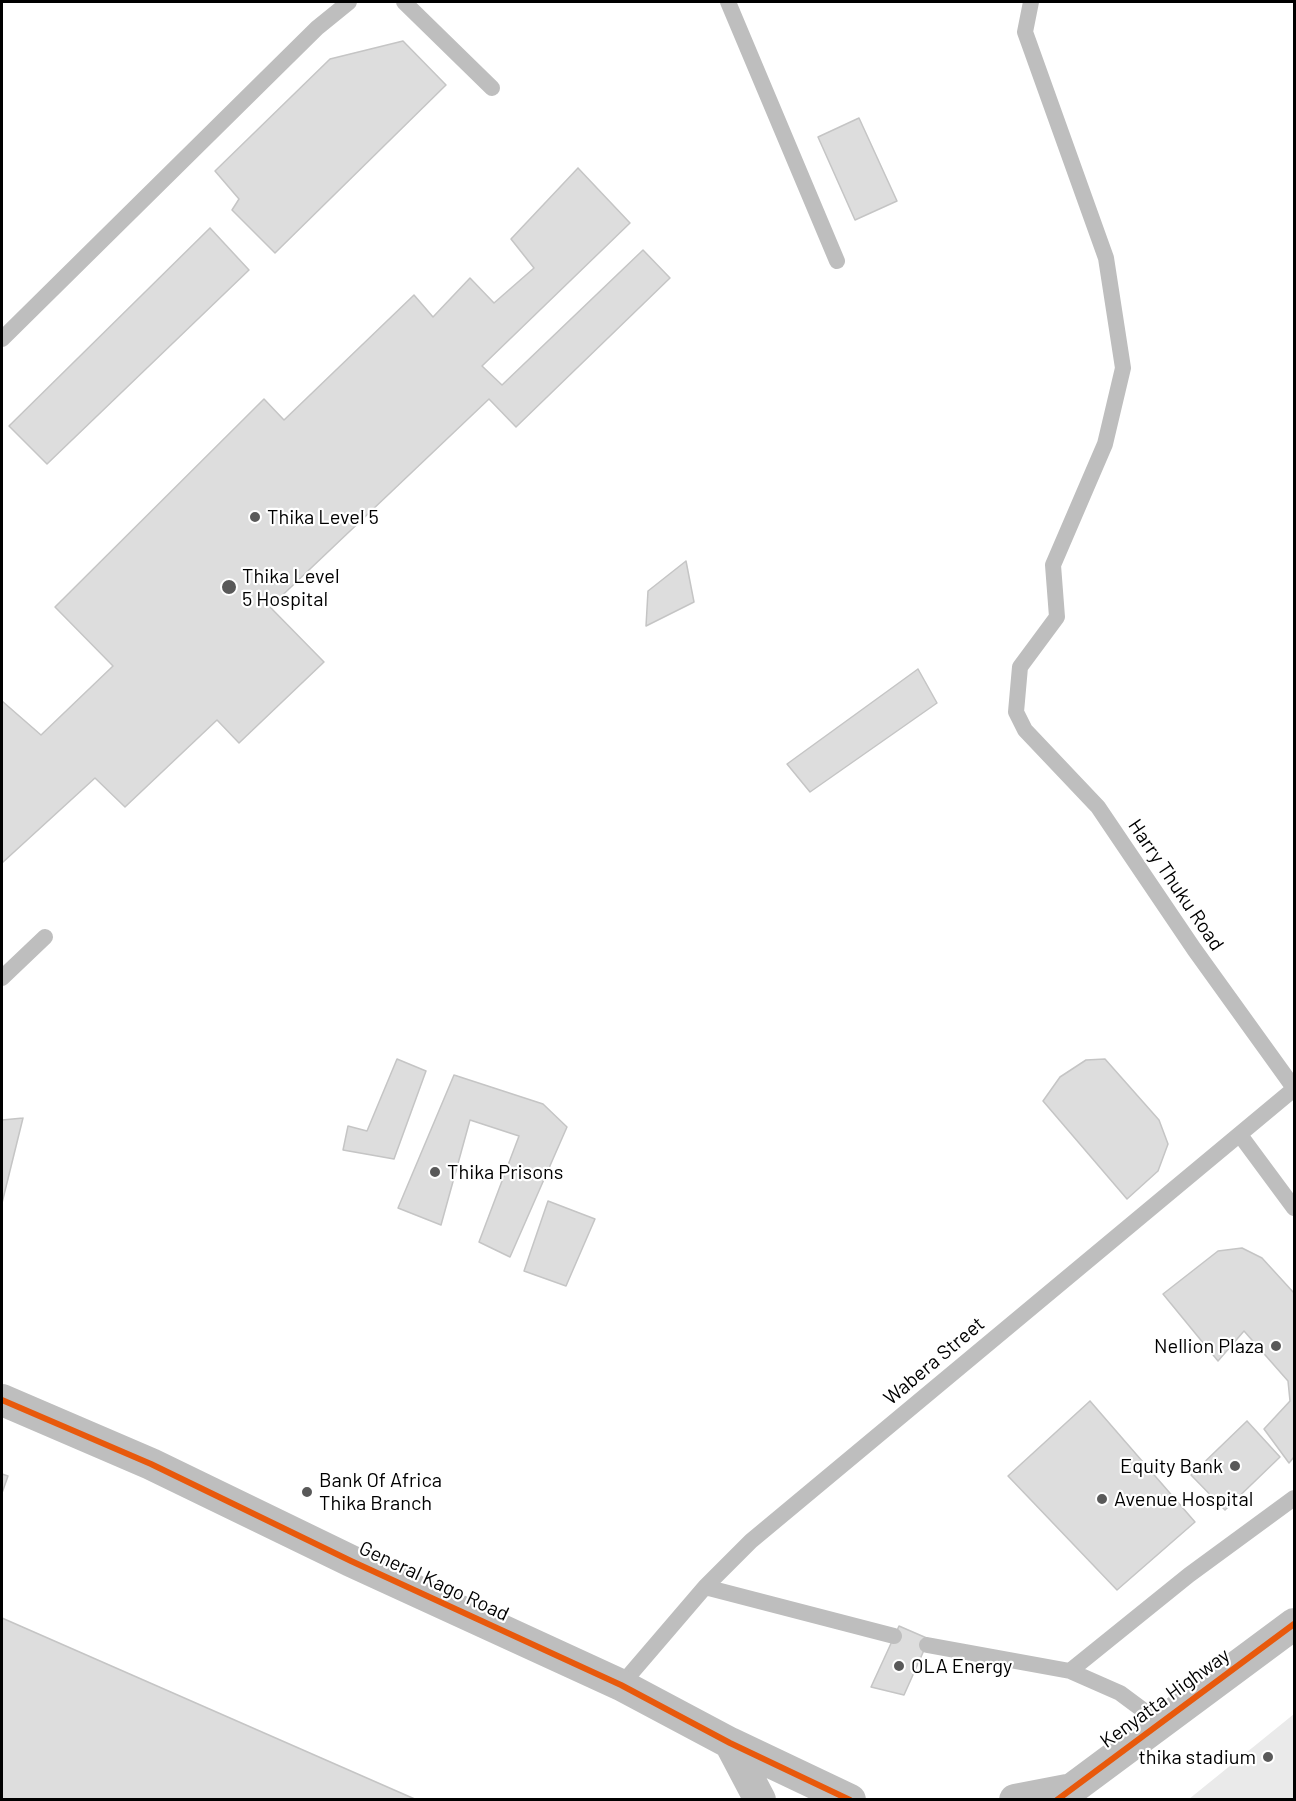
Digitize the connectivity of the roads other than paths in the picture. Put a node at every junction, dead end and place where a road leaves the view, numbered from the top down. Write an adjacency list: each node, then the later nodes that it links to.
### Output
1 (350, 2): 7 (lane)
2 (404, 2): 5 (lane)
3 (728, 2): 6 (lane)
4 (1031, 2): 10 (lane, Harry Thuku Road)
5 (492, 88)
6 (837, 261)
7 (2, 339)
8 (45, 937): 9 (lane)
9 (2, 978)
10 (1294, 1089): 11 (lane, Wabera Street)
11 (1240, 1135): 12 (lane); 15 (lane, Wabera Street)
12 (1294, 1208)
13 (2, 1400): 20 (street, General Kago Road)
14 (1294, 1498): 19 (lane)
15 (705, 1587): 17 (lane); 20 (lane, Wabera Street)
16 (1294, 1624): 21 (street, Kenyatta Highway)
17 (894, 1636)
18 (927, 1645): 19 (lane)
19 (1070, 1671): 21 (lane)
20 (621, 1685): 22 (street, General Kago Road)
21 (1159, 1722): 23 (street, Kenyatta Highway)
22 (730, 1743): 24 (street); 25 (street, General Kago Road)
23 (1062, 1795): 26 (street, Kenyatta Highway)
24 (760, 1800)
25 (850, 1800)
26 (1015, 1800)

